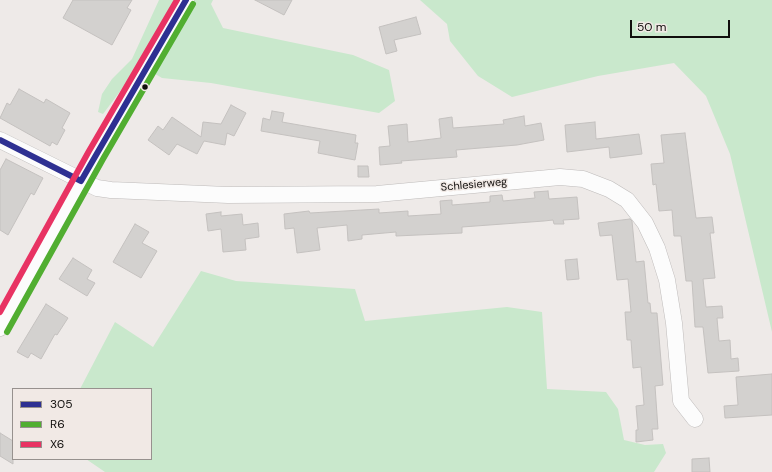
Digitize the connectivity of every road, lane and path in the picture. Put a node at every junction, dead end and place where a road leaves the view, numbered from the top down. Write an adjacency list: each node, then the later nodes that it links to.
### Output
1 (186, 0): 3 (street)
2 (0, 140): 3 (street, Schlesierweg)
3 (81, 181): 4 (street); 5 (street, Schlesierweg)
4 (0, 328)
5 (695, 420)

